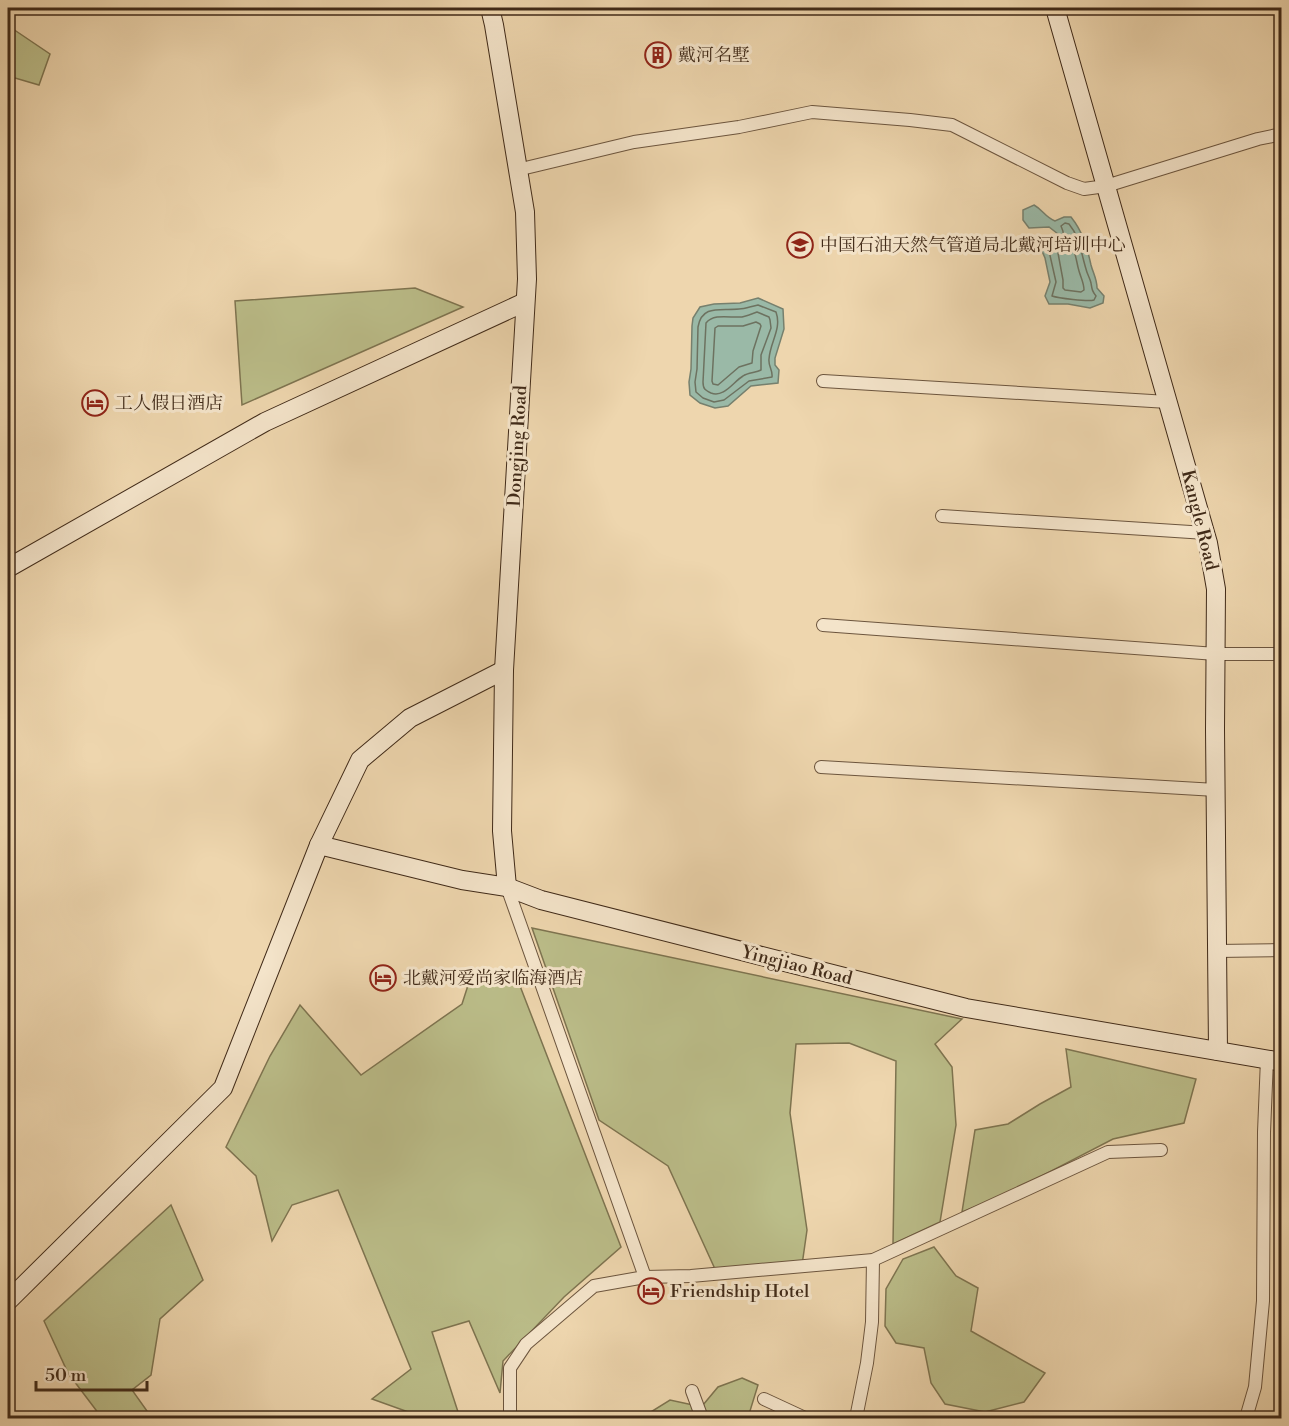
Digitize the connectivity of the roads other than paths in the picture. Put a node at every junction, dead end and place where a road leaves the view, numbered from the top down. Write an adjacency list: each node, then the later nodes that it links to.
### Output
1 (490, 8): 4 (main road, Dongjing Road)
2 (1055, 8): 5 (main road, Kangle Road)
3 (1281, 134): 5 (street)
4 (517, 170): 5 (street); 6 (main road, Dongjing Road)
5 (1106, 186): 8 (main road, Kangle Road)
6 (525, 302): 11 (main road); 15 (main road, Dongjing Road)
7 (823, 381): 8 (street)
8 (1168, 402): 10 (main road, Kangle Road)
9 (942, 516): 10 (street)
10 (1206, 533): 13 (main road, Kangle Road)
11 (8, 568)
12 (822, 625): 13 (street)
13 (1216, 654): 14 (street); 17 (main road, Kangle Road)
14 (1281, 654)
15 (504, 670): 18 (main road); 19 (main road, Dongjing Road)
16 (821, 767): 17 (street)
17 (1216, 790): 21 (main road, Kangle Road)
18 (319, 845): 19 (main road, Yingjiao Road); 27 (main road)
19 (507, 887): 22 (main road, Yingjiao Road); 26 (street)
20 (1281, 950): 21 (street)
21 (1217, 951): 22 (main road, Kangle Road)
22 (1218, 1051): 23 (main road, Yingjiao Road)
23 (1274, 1060): 34 (street)
24 (1161, 1150): 25 (street)
25 (873, 1260): 26 (street); 33 (street)
26 (645, 1277): 30 (street)
27 (8, 1301)
28 (692, 1391): 31 (street)
29 (764, 1399): 32 (street)
30 (510, 1419)
31 (702, 1419)
32 (805, 1419)
33 (856, 1419)
34 (1246, 1419)

